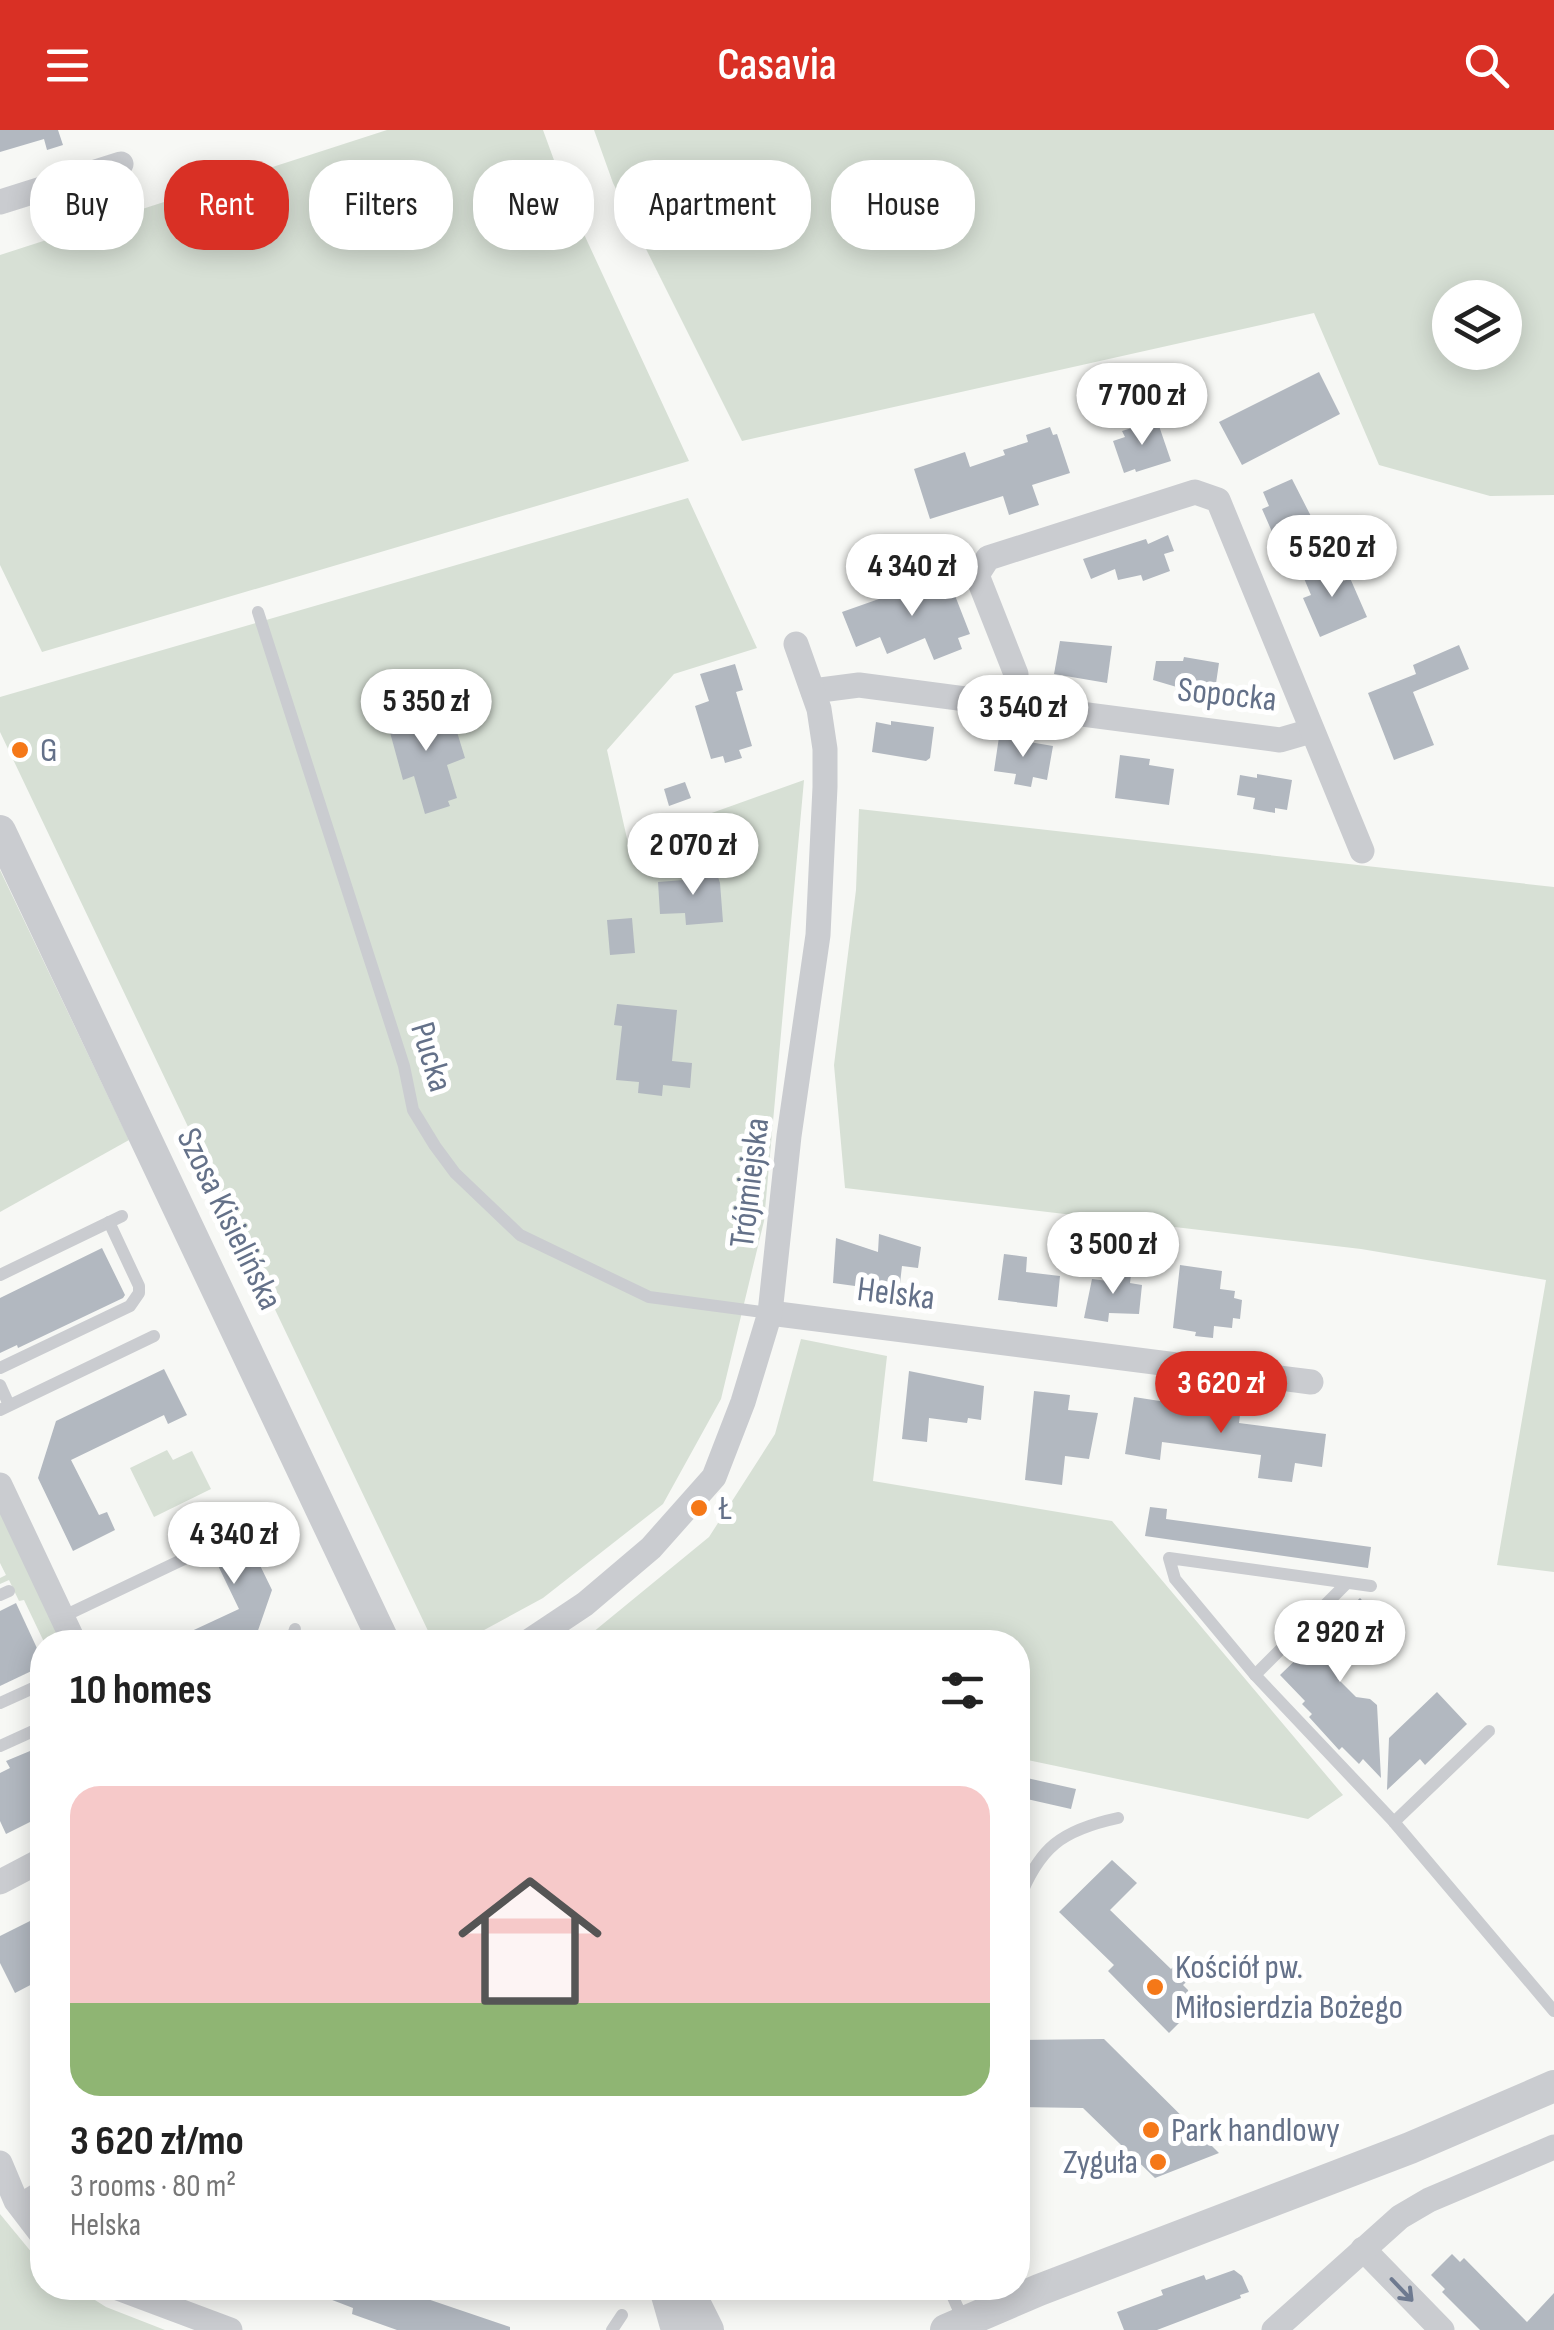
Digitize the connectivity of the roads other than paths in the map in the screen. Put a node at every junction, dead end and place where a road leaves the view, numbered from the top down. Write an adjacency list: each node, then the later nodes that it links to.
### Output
1 (30, 193): 2 (street)
2 (0, 202)
3 (258, 612): 11 (lane, Pucka)
4 (796, 644): 5 (street, Trójmiejska)
5 (812, 691): 6 (street, Sopocka); 11 (street, Trójmiejska)
6 (1016, 704): 7 (street, Sopocka); 7 (street, Sopocka)
7 (1311, 731): 9 (street, Sopocka)
8 (0, 831): 23 (street, Szosa Kisielińska)
9 (1362, 851)
10 (0, 1275): 13 (lane)
11 (770, 1313): 14 (street, Helska); 24 (street, Trójmiejska)
12 (154, 1336): 16 (lane)
13 (0, 1368)
14 (1311, 1382)
15 (0, 1385): 16 (lane)
16 (5, 1408)
17 (0, 1485): 21 (street)
18 (186, 1558): 21 (lane)
19 (1348, 1583): 20 (lane); 25 (lane); 25 (lane)
20 (1371, 1586)
21 (62, 1617): 22 (street)
22 (68, 1630)
23 (378, 1630)
24 (546, 1630)
25 (1255, 1675): 32 (lane)
26 (30, 1689): 27 (lane)
27 (0, 1703)
28 (30, 1732): 30 (lane)
29 (1489, 1732): 32 (lane)
30 (0, 1746)
31 (1118, 1818): 34 (lane)
32 (1394, 1822): 36 (lane)
33 (30, 1866): 35 (street)
34 (1030, 1871)
35 (0, 1882)
36 (1554, 2011)
37 (1554, 2086): 50 (street)
38 (1554, 2146): 43 (street)
39 (0, 2163): 41 (street)
40 (30, 2193): 41 (lane)
41 (16, 2202): 42 (street)
42 (30, 2220)
43 (1363, 2249): 56 (street); 57 (street, one-way to 57)
44 (150, 2300): 51 (street)
45 (668, 2300): 53 (street)
46 (685, 2300): 54 (street)
47 (694, 2300): 55 (street)
48 (955, 2300): 50 (lane)
49 (622, 2316): 52 (lane)
50 (970, 2324)
51 (230, 2330)
52 (612, 2330)
53 (677, 2330)
54 (692, 2330)
55 (708, 2330)
56 (1274, 2330)
57 (1442, 2330)

